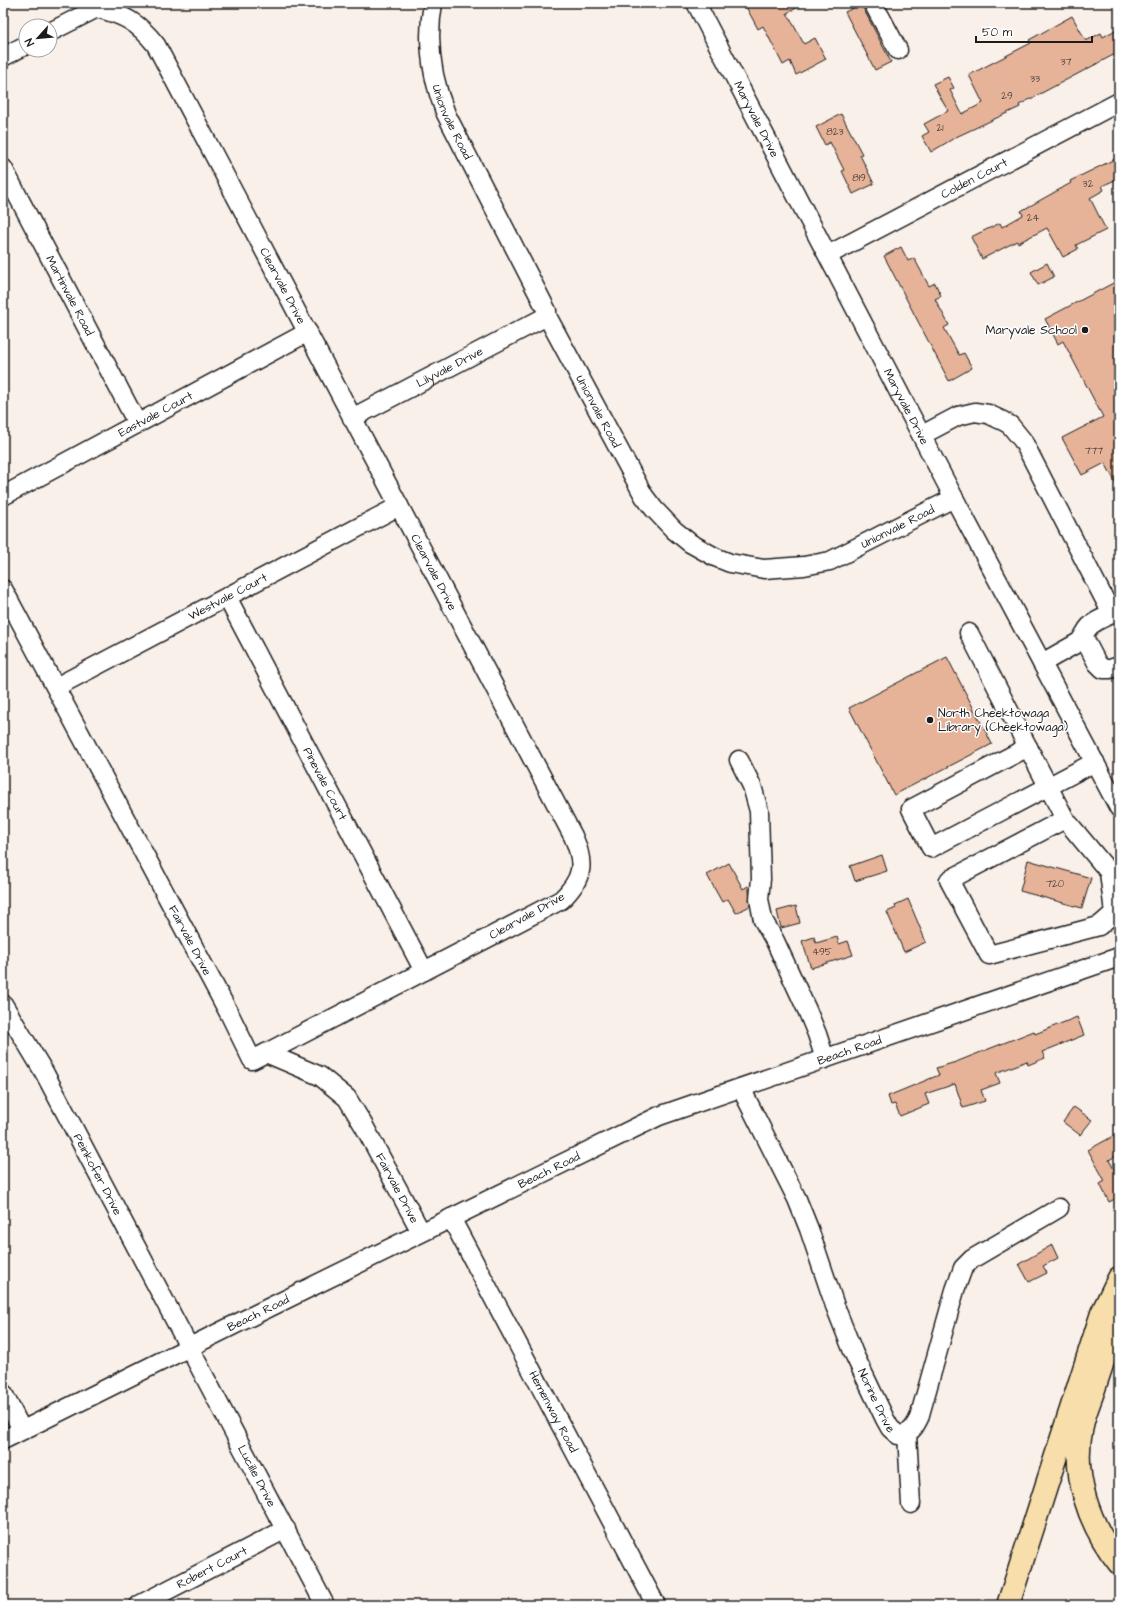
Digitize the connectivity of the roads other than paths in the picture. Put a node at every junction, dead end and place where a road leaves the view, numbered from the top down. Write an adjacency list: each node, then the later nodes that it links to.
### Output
1 (433, 3): 12 (street, Unionvale Road)
2 (696, 3): 11 (street, Maryvale Drive)
3 (873, 3): 7 (street)
4 (77, 10): 5 (street); 13 (street, Clearvale Drive)
5 (58, 25)
6 (18, 49): 8 (street)
7 (898, 50)
8 (3, 57)
9 (1119, 102): 11 (street, Colden Court)
10 (3, 168): 15 (street, Martinvale Road)
11 (828, 255): 16 (street, Maryvale Drive)
12 (547, 316): 14 (street, Lilyvale Drive); 18 (street, Unionvale Road)
13 (308, 332): 14 (street, Clearvale Drive); 15 (street, Eastvale Court)
14 (352, 418): 19 (street, Clearvale Drive)
15 (137, 423): 17 (street, Eastvale Court)
16 (922, 436): 18 (street, Maryvale Drive); 22 (street)
17 (3, 496)
18 (954, 498): 25 (street, Maryvale Drive)
19 (399, 506): 21 (street, Westvale Court); 36 (street, Clearvale Drive)
20 (5, 596): 27 (street, Fairvale Drive)
21 (227, 597): 27 (street, Westvale Court); 36 (street, Pinevale Court)
22 (1116, 612): 24 (street)
23 (969, 633): 28 (street)
24 (1084, 638): 25 (street); 26 (street)
25 (1042, 662): 30 (street, Maryvale Drive)
26 (1119, 666)
27 (56, 687): 38 (street, Fairvale Drive)
28 (1028, 747): 31 (street); 31 (street)
29 (739, 760): 39 (street)
30 (1095, 762): 31 (street); 32 (street, Maryvale Drive)
31 (1048, 786): 33 (street)
32 (1119, 808)
33 (1065, 819): 34 (street); 34 (street)
34 (1114, 870)
35 (1119, 957): 39 (street, Beach Road)
36 (424, 971): 38 (street, Clearvale Drive)
37 (3, 1004): 46 (street, Peinkofer Drive)
38 (266, 1053): 43 (street, Fairvale Drive)
39 (824, 1059): 40 (street, Beach Road)
40 (741, 1088): 42 (street, Beach Road); 49 (street, Norine Drive)
41 (1059, 1208): 49 (street, Norine Drive)
42 (451, 1218): 43 (street, Beach Road); 56 (street, Hemenway Road)
43 (421, 1232): 46 (street, Beach Road)
44 (1119, 1278): 57 (highway)
45 (1119, 1313): 53 (highway)
46 (189, 1347): 48 (street, Beach Road); 52 (street, Lucille Drive)
47 (3, 1393): 48 (street)
48 (22, 1430): 50 (street, Beach Road)
49 (907, 1434): 51 (street)
50 (3, 1440)
51 (911, 1504)
52 (286, 1529): 54 (street, Robert Court); 55 (street, Lucille Drive)
53 (1119, 1563)
54 (139, 1605)
55 (325, 1605)
56 (656, 1605)
57 (1008, 1605)

